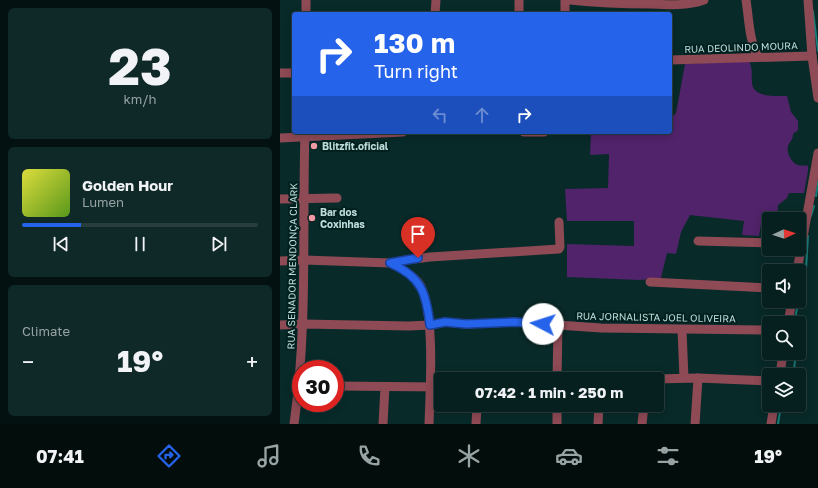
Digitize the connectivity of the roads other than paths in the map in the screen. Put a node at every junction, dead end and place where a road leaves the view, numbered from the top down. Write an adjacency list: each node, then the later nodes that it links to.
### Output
1 (306, 0): 9 (street)
2 (436, 0): 10 (street)
3 (519, 0): 11 (street)
4 (565, 0): 12 (street)
5 (570, 0): 6 (street)
6 (704, 0)
7 (746, 0): 14 (street)
8 (808, 0): 13 (street)
9 (306, 12)
10 (435, 12)
11 (519, 12)
12 (565, 12)
13 (812, 56): 14 (street, RUA DEOLINDO MOURA); 18 (street)
14 (758, 57): 15 (street, RUA DEOLINDO MOURA)
15 (672, 60)
16 (280, 73): 17 (street)
17 (292, 73)
18 (818, 98)
19 (326, 134): 20 (street)
20 (305, 135): 21 (street); 25 (street, RUA SENADOR MENDONÇA CLARK)
21 (280, 138)
22 (818, 153): 26 (street)
23 (337, 198): 25 (street)
24 (280, 199): 25 (street)
25 (304, 199): 30 (street, RUA SENADOR MENDONÇA CLARK)
26 (806, 217)
27 (560, 222): 32 (street)
28 (698, 241): 29 (street)
29 (762, 243)
30 (304, 260): 31 (street); 32 (street); 35 (street, RUA SENADOR MENDONÇA CLARK)
31 (280, 261)
32 (390, 263): 37 (street)
33 (650, 282): 34 (street)
34 (762, 288)
35 (303, 324): 36 (street, RUA JORNALISTA JOEL OLIVEIRA); 37 (street, RUA JORNALISTA JOEL OLIVEIRA); 41 (street, RUA SENADOR MENDONÇA CLARK)
36 (280, 325)
37 (430, 325): 38 (street, RUA JORNALISTA JOEL OLIVEIRA); 49 (street)
38 (558, 326): 39 (street, RUA JORNALISTA JOEL OLIVEIRA); 42 (street)
39 (682, 330): 40 (street, RUA JORNALISTA JOEL OLIVEIRA); 43 (street)
40 (762, 330)
41 (301, 360)
42 (557, 372)
43 (684, 378): 44 (street); 45 (street)
44 (698, 378): 46 (street); 64 (street)
45 (664, 379)
46 (762, 381)
47 (344, 386): 48 (street)
48 (385, 387): 49 (street); 58 (street)
49 (430, 387): 50 (street); 59 (street)
50 (434, 387)
51 (296, 412): 57 (street, RUA SENADOR MENDONÇA CLARK)
52 (477, 412): 60 (street)
53 (557, 412): 61 (street)
54 (598, 412): 62 (street)
55 (643, 412): 63 (street)
56 (773, 412): 65 (street)
57 (294, 424)
58 (383, 424)
59 (429, 424)
60 (476, 424)
61 (557, 424)
62 (598, 424)
63 (642, 424)
64 (695, 424)
65 (771, 424)

